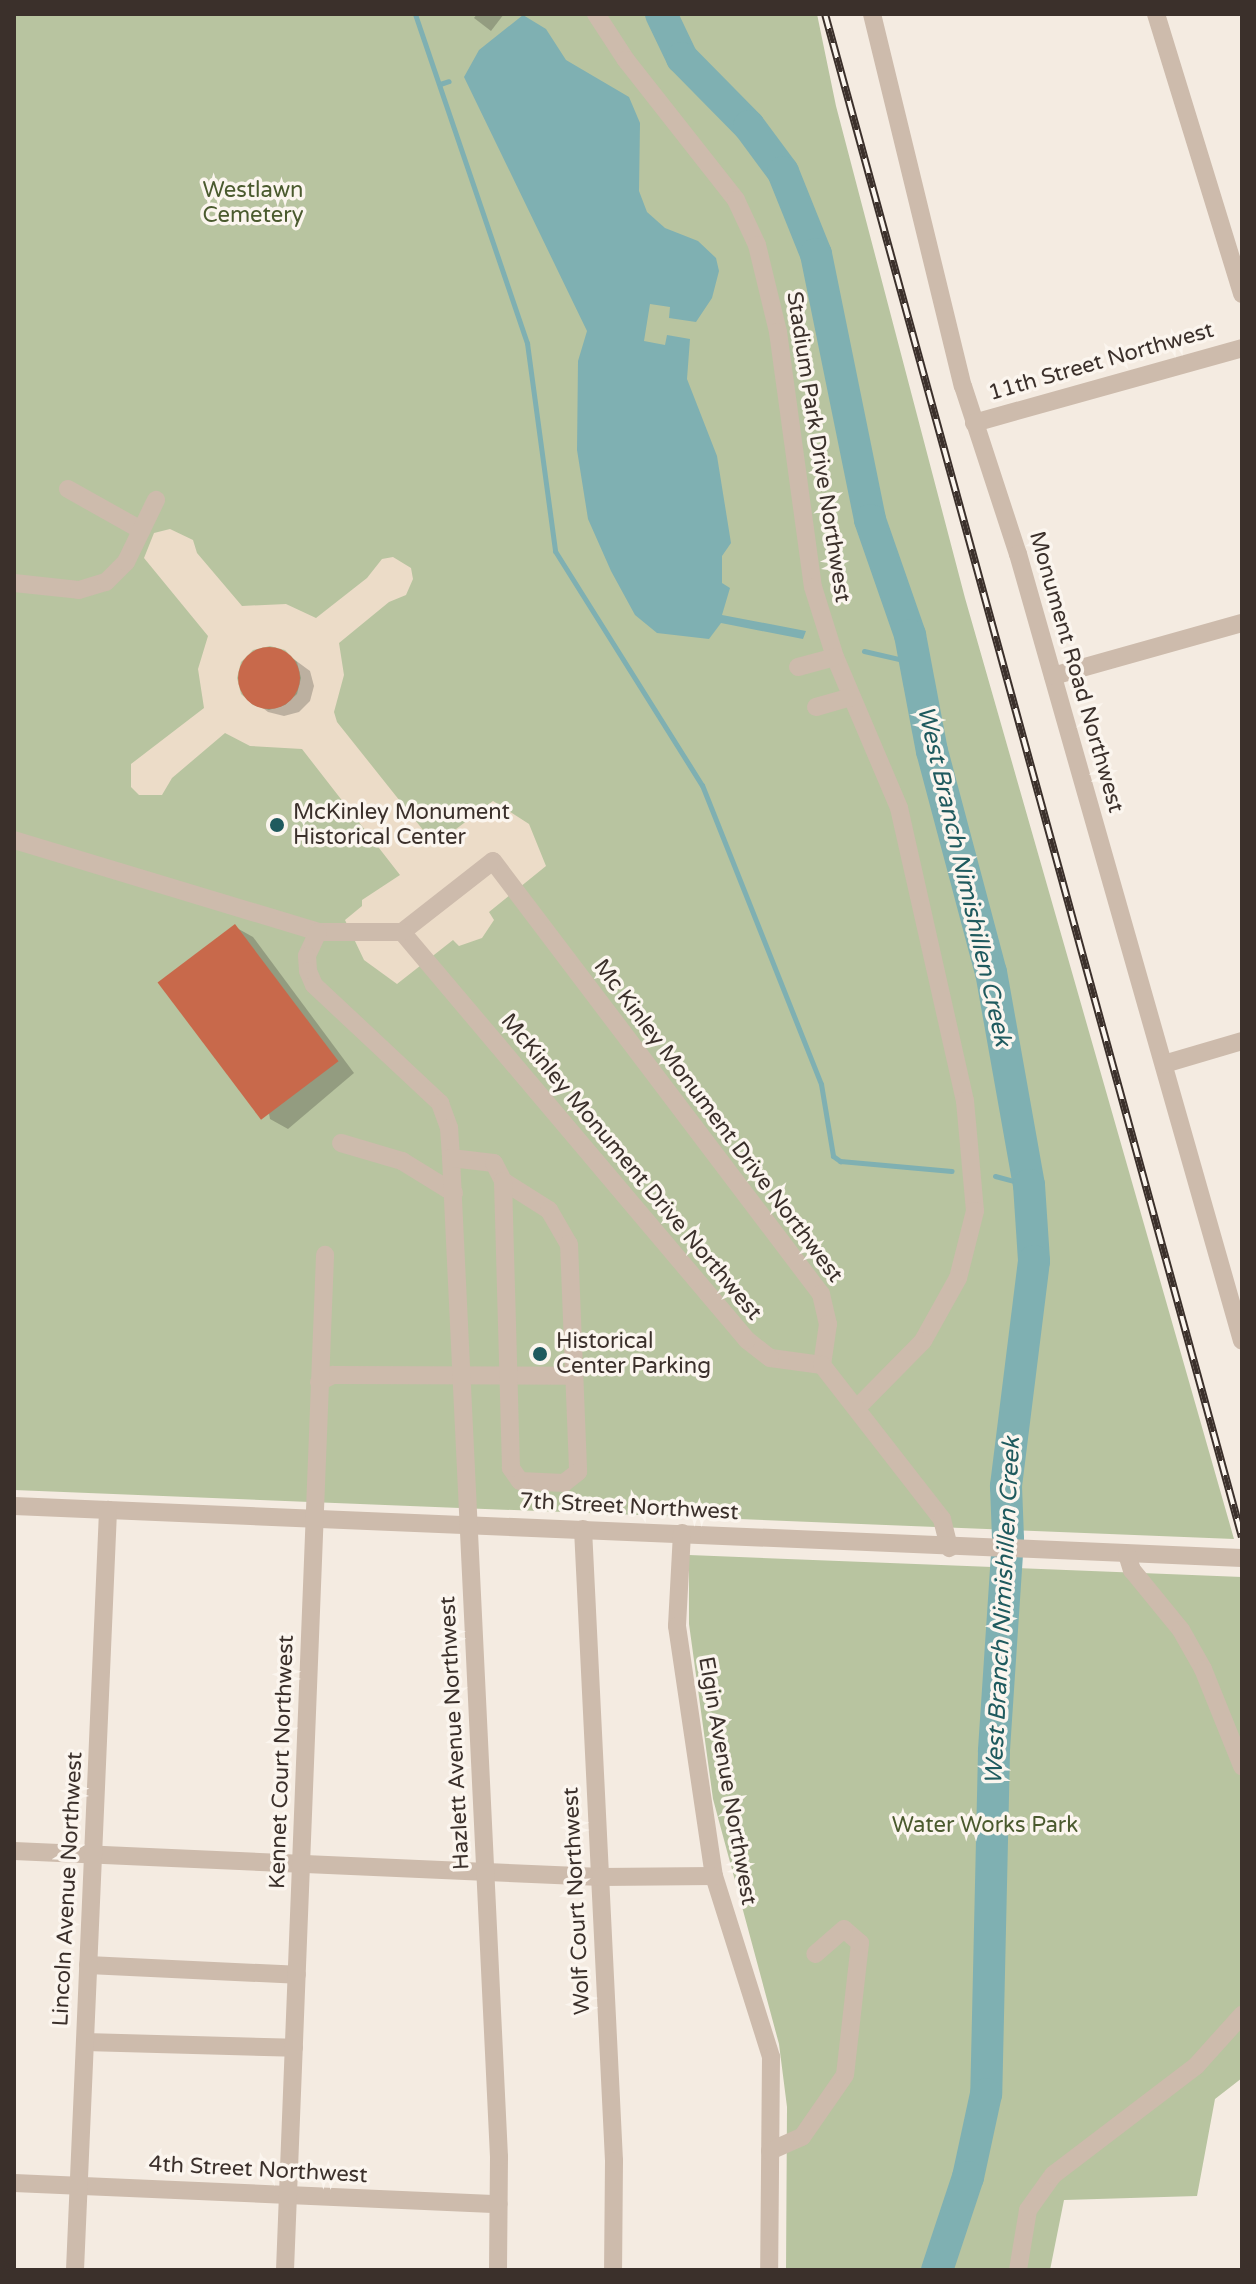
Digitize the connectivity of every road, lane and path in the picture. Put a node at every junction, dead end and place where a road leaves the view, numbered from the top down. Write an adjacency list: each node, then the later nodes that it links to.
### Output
1 (596, 14): 12 (street, Stadium Park Drive Northwest)
2 (872, 14): 6 (street, Monument Road Northwest)
3 (1156, 14): 4 (street)
4 (1242, 294)
5 (1242, 348): 6 (street, 11th Street Northwest)
6 (974, 423): 14 (street, Monument Road Northwest)
7 (68, 489): 9 (street)
8 (156, 500): 9 (street)
9 (141, 530): 10 (street)
10 (14, 583)
11 (1242, 623): 14 (street)
12 (835, 657): 13 (street); 15 (street, Stadium Park Drive Northwest)
13 (798, 667)
14 (1053, 676): 21 (street, Monument Road Northwest)
15 (852, 697): 16 (street); 33 (street, Stadium Park Drive Northwest)
16 (816, 707)
17 (14, 840): 18 (street)
18 (318, 932): 19 (street); 23 (street, Hazlett Avenue Northwest)
19 (402, 932): 28 (street, McKinley Monument Drive Northwest); 28 (street, Mc Kinley Monument Drive Northwest)
20 (1242, 1041): 21 (street)
21 (1164, 1064): 27 (street, Monument Road Northwest)
22 (341, 1143): 25 (street)
23 (451, 1158): 24 (street); 25 (street, Hazlett Avenue Northwest)
24 (503, 1181): 29 (street); 30 (street)
25 (454, 1193): 31 (street, Hazlett Avenue Northwest)
26 (325, 1255): 32 (street, Kennet Court Northwest)
27 (1242, 1339)
28 (822, 1365): 33 (street)
29 (574, 1376): 30 (street); 30 (street)
30 (510, 1378): 31 (street)
31 (463, 1379): 32 (street); 37 (street, Hazlett Avenue Northwest)
32 (319, 1382): 36 (street, Kennet Court Northwest)
33 (858, 1407): 40 (street)
34 (14, 1506): 35 (street, 7th Street Northwest)
35 (108, 1510): 36 (street, 7th Street Northwest); 45 (street, Lincoln Avenue Northwest)
36 (316, 1519): 37 (street, 7th Street Northwest); 46 (street, Kennet Court Northwest)
37 (469, 1524): 38 (street, 7th Street Northwest); 47 (street, Hazlett Avenue Northwest)
38 (583, 1529): 39 (street, 7th Street Northwest); 49 (street, Wolf Court Northwest)
39 (682, 1533): 40 (street, 7th Street Northwest); 48 (street, Elgin Avenue Northwest)
40 (956, 1548): 41 (street, 7th Street Northwest)
41 (1127, 1554): 42 (street, 7th Street Northwest); 43 (street)
42 (1242, 1558)
43 (1242, 1766)
44 (14, 1851): 45 (street)
45 (94, 1854): 46 (street); 51 (street, Lincoln Avenue Northwest)
46 (301, 1864): 47 (street); 52 (street, Kennet Court Northwest)
47 (485, 1871): 49 (street); 60 (street, Hazlett Avenue Northwest)
48 (714, 1876): 49 (street); 56 (street, Elgin Avenue Northwest)
49 (601, 1877): 64 (street, Wolf Court Northwest)
50 (815, 1954): 56 (street)
51 (88, 1965): 52 (street); 54 (street, Lincoln Avenue Northwest)
52 (297, 1975): 55 (street, Kennet Court Northwest)
53 (1242, 2015): 66 (street)
54 (85, 2042): 55 (street); 58 (street, Lincoln Avenue Northwest)
55 (294, 2048): 59 (street, Kennet Court Northwest)
56 (770, 2151): 65 (street, Elgin Avenue Northwest)
57 (14, 2183): 58 (street, 4th Street Northwest)
58 (79, 2185): 59 (street, 4th Street Northwest); 61 (street, Lincoln Avenue Northwest)
59 (289, 2196): 60 (street, 4th Street Northwest); 62 (street, Kennet Court Northwest)
60 (499, 2204): 63 (street, Hazlett Avenue Northwest)
61 (75, 2270)
62 (285, 2270)
63 (498, 2270)
64 (613, 2270)
65 (769, 2270)
66 (1018, 2270)

